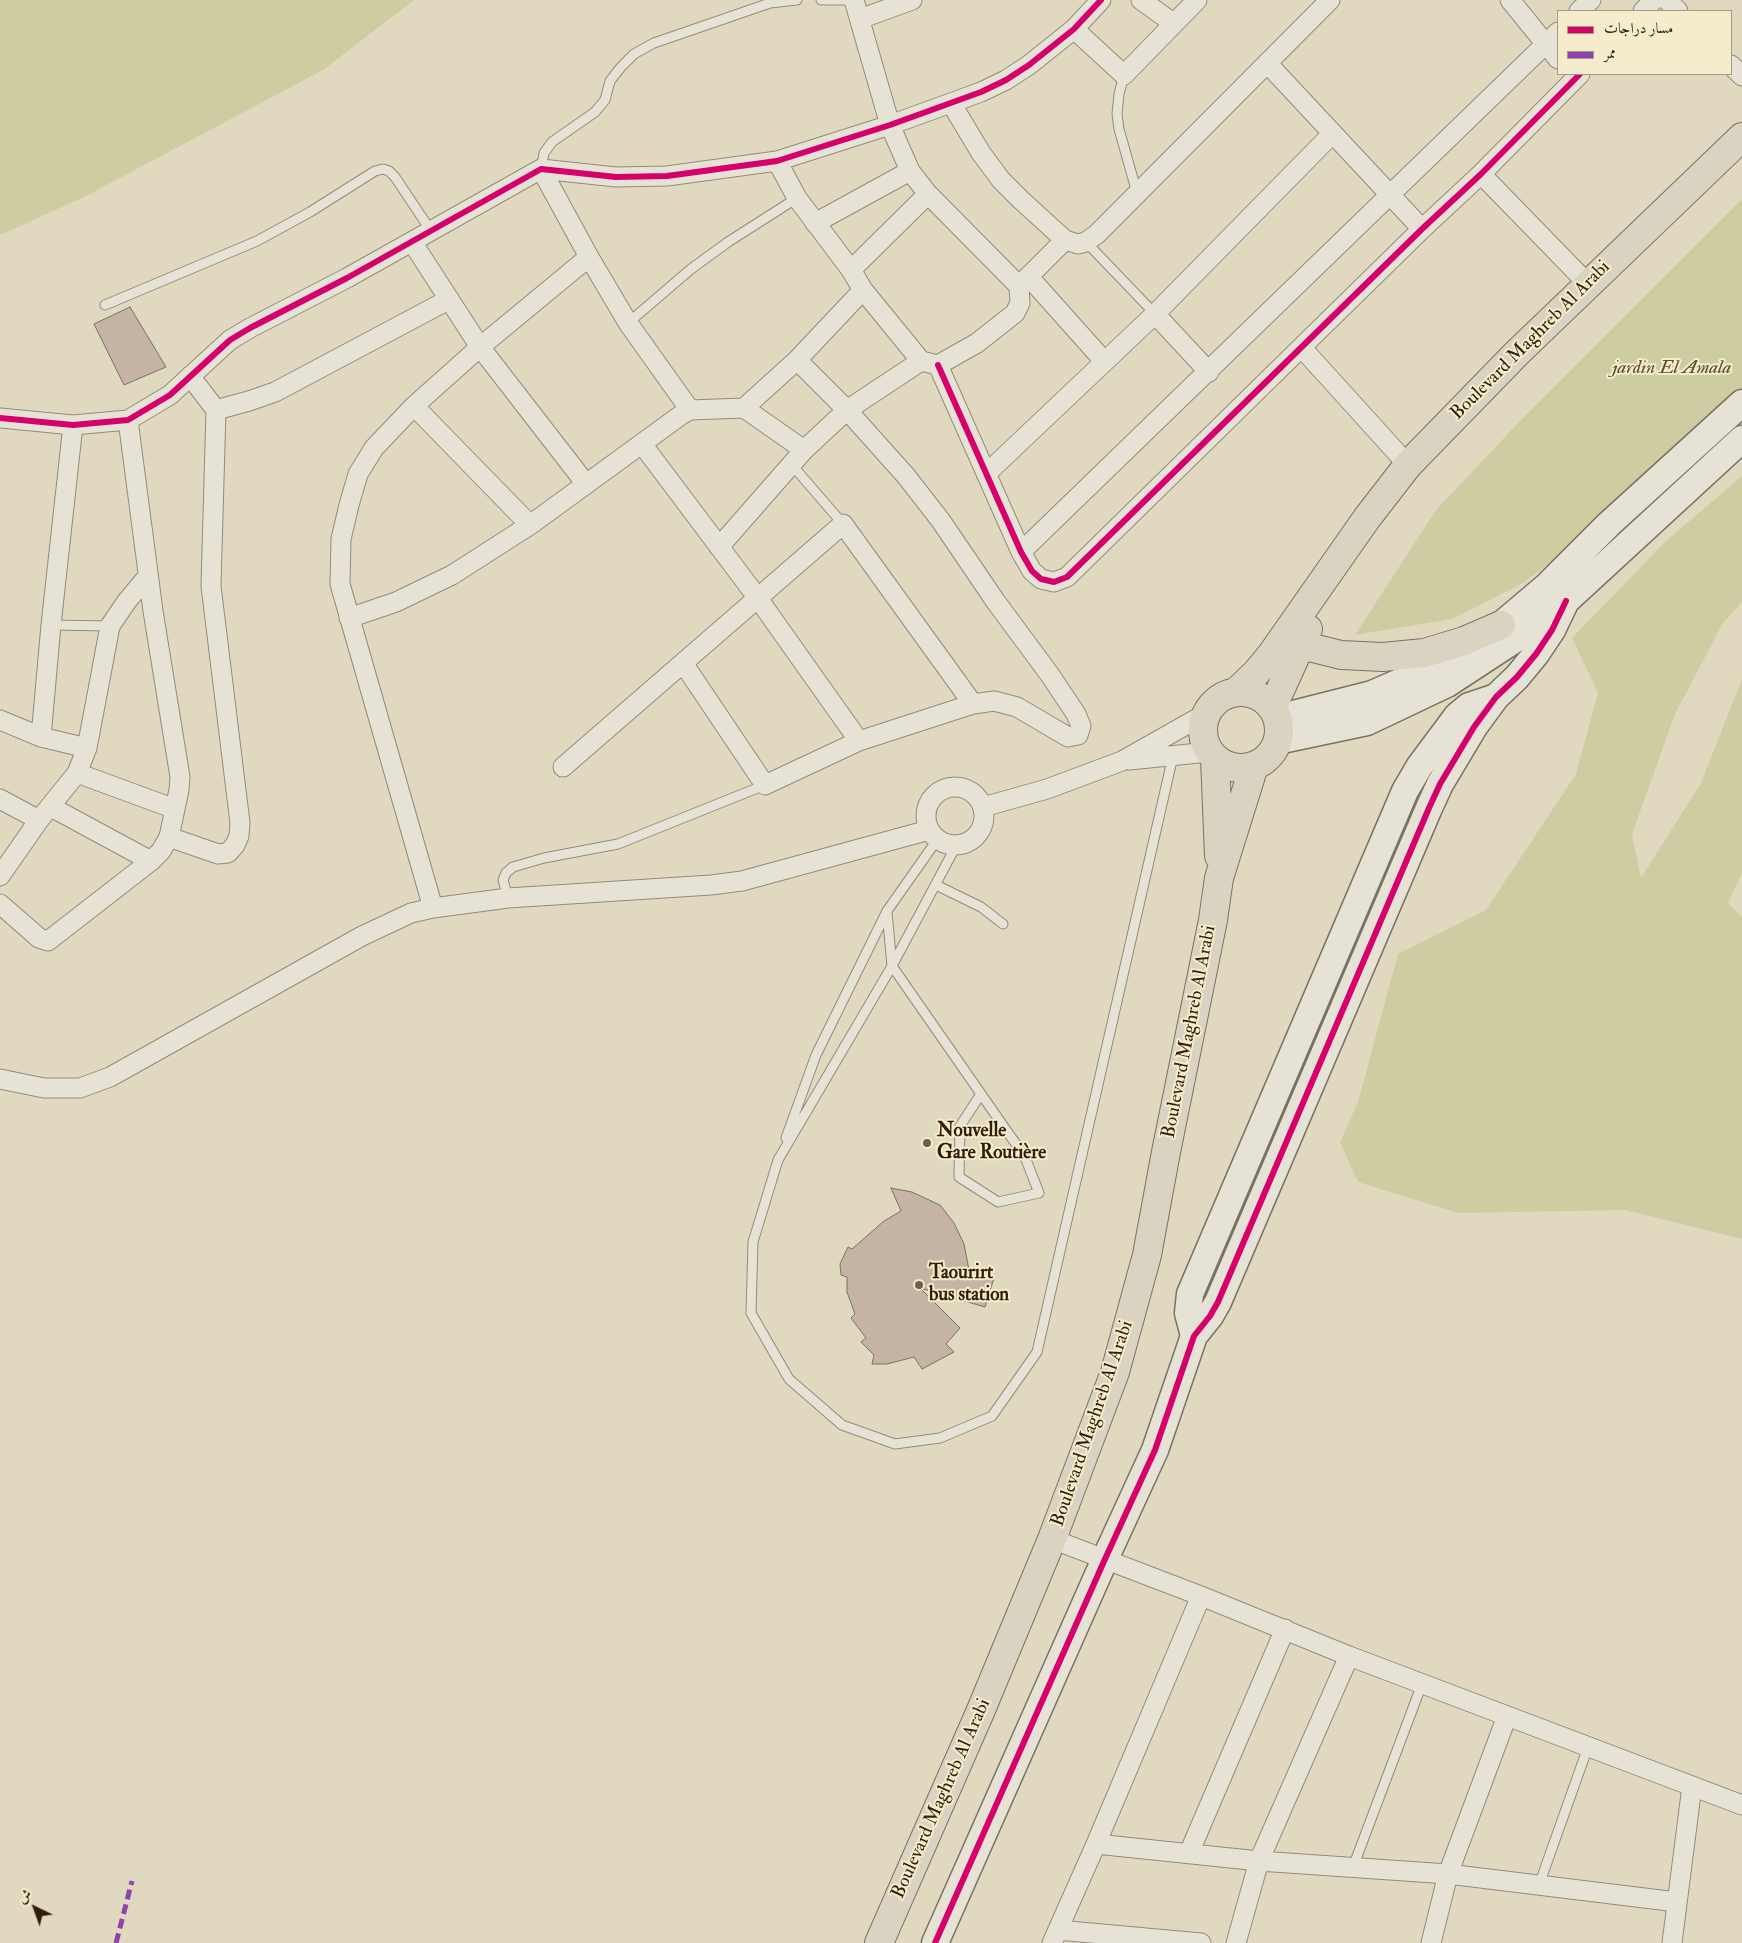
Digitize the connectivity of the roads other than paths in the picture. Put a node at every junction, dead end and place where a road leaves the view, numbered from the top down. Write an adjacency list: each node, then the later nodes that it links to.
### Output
1 (797, 0): 31 (lane)
2 (821, 0): 3 (lane)
3 (854, 0): 16 (street)
4 (912, 0): 16 (street)
5 (1102, 0): 18 (street)
6 (1141, 0): 17 (street)
7 (1197, 0): 17 (street)
8 (1330, 0): 21 (street)
9 (1510, 0): 19 (street)
10 (1590, 0): 13 (street)
11 (1654, 0): 14 (street)
12 (1667, 0): 15 (street)
13 (1580, 10)
14 (1644, 10)
15 (1677, 10)
16 (860, 19): 27 (street)
17 (1173, 23): 23 (street)
18 (1074, 28): 23 (street); 26 (street)
19 (1552, 39): 20 (street); 36 (street)
20 (1557, 56)
21 (1267, 63): 28 (street); 35 (street)
22 (1732, 66): 25 (street)
23 (1124, 75): 35 (lane)
24 (1575, 75): 33 (street)
25 (1742, 76)
26 (951, 103): 27 (street); 41 (street)
27 (890, 125): 30 (street); 32 (street)
28 (1332, 134): 36 (street); 51 (street)
29 (1742, 137): 47 (main road, Boulevard Maghreb Al Arabi)
30 (777, 161): 31 (street); 37 (street)
31 (541, 169): 40 (street); 44 (street)
32 (910, 171): 34 (street); 38 (street)
33 (1480, 174): 39 (street); 47 (street)
34 (928, 194): 45 (street); 46 (street)
35 (1137, 194): 43 (street)
36 (1390, 196): 39 (street); 58 (street)
37 (797, 198): 38 (street); 52 (lane)
38 (815, 223): 45 (street)
39 (1422, 229): 54 (street)
40 (430, 231): 42 (street); 50 (lane)
41 (1065, 240): 43 (street); 46 (street)
42 (412, 242): 49 (street); 59 (street)
43 (1086, 242): 51 (lane)
44 (589, 257): 52 (street); 53 (street)
45 (850, 270): 48 (street)
46 (1024, 281): 56 (street); 57 (street)
47 (1588, 284): 73 (main road, Boulevard Maghreb Al Arabi)
48 (863, 290): 55 (street); 57 (street)
49 (448, 300): 53 (street); 63 (street)
50 (105, 305)
51 (1155, 314): 56 (street); 58 (street)
52 (628, 323): 64 (street)
53 (480, 347): 61 (street); 75 (street)
54 (1302, 348): 73 (street); 79 (street)
55 (797, 360): 62 (street); 65 (street)
56 (1104, 361): 74 (street)
57 (930, 363): 65 (street); 74 (street)
58 (1209, 372): 79 (street)
59 (190, 376): 63 (street); 67 (street)
60 (1742, 403): 86 (street)
61 (414, 406): 77 (street); 84 (street)
62 (744, 408): 64 (street); 71 (street)
63 (216, 410): 110 (street)
64 (690, 410): 70 (street)
65 (847, 410): 71 (street); 91 (street)
66 (0, 418): 68 (street)
67 (128, 420): 68 (street); 81 (street)
68 (73, 425): 85 (street)
69 (1742, 439): 83 (street)
70 (642, 444): 75 (street); 78 (street)
71 (804, 450): 72 (street)
72 (792, 465): 76 (lane); 78 (street)
73 (1408, 465): 80 (main road, Boulevard Maghreb Al Arabi)
74 (986, 474): 79 (street)
75 (586, 484): 77 (street)
76 (843, 524): 82 (street); 91 (street)
77 (530, 525): 84 (street)
78 (719, 547): 82 (street)
79 (1021, 552)
80 (1338, 561): 88 (main road, Boulevard Maghreb Al Arabi); 90 (main road, Boulevard Maghreb Al Arabi)
81 (148, 576): 87 (street); 107 (street)
82 (757, 597): 89 (street); 96 (street)
83 (1566, 601): 94 (street); 126 (street)
84 (349, 618): 118 (street)
85 (51, 625): 87 (lane); 95 (street)
86 (1501, 625): 88 (main road); 94 (street)
87 (110, 626): 97 (street)
88 (1301, 645): 94 (main road, Boulevard Maghreb Al Arabi)
89 (683, 663): 102 (street); 104 (street)
90 (1236, 692): 92 (main road); 94 (main road)
91 (973, 704): 96 (street)
92 (1207, 713): 98 (main road); 100 (street)
93 (0, 720): 95 (street)
94 (1275, 723): 101 (main road)
95 (41, 737): 97 (street)
96 (859, 741): 104 (street)
97 (87, 748): 103 (street)
98 (1212, 755): 99 (street); 101 (main road); 114 (main road, Boulevard Maghreb Al Arabi)
99 (1173, 756): 100 (street); 124 (lane)
100 (1122, 761): 106 (street)
101 (1254, 766): 114 (main road, Boulevard Maghreb Al Arabi)
102 (563, 767)
103 (78, 773): 107 (street); 108 (street)
104 (765, 785): 116 (lane)
105 (0, 799): 108 (street)
106 (982, 807): 109 (street); 111 (street)
107 (175, 809): 110 (street)
108 (45, 813): 112 (street); 113 (street)
109 (933, 835): 111 (street); 116 (street); 119 (lane)
110 (169, 837): 112 (street)
111 (956, 846): 115 (lane)
112 (151, 861): 117 (street)
113 (0, 876)
114 (1219, 878): 125 (main road, Boulevard Maghreb Al Arabi)
115 (936, 885): 120 (lane); 121 (lane)
116 (508, 898): 118 (street)
117 (0, 904)
118 (433, 908): 122 (street)
119 (887, 911): 121 (lane); 124 (lane)
120 (1003, 924)
121 (892, 966): 123 (lane); 124 (lane)
122 (0, 1079)
123 (981, 1094): 123 (lane)
124 (778, 1160)
125 (1052, 1539): 126 (street); 143 (main road, Boulevard Maghreb Al Arabi)
126 (1105, 1560): 127 (street); 144 (street)
127 (1201, 1596): 128 (street); 135 (street)
128 (1285, 1629): 129 (street); 136 (street)
129 (1349, 1656): 130 (street); 137 (street)
130 (1422, 1684): 131 (street); 138 (lane)
131 (1507, 1716): 132 (street); 139 (street)
132 (1588, 1746): 133 (street); 140 (lane)
133 (1692, 1786): 134 (street); 141 (street)
134 (1742, 1805)
135 (1096, 1844): 136 (street); 142 (street)
136 (1189, 1853): 137 (street)
137 (1259, 1861): 138 (street); 146 (street)
138 (1352, 1867): 139 (street)
139 (1448, 1874): 140 (street); 147 (street)
140 (1539, 1885): 141 (street)
141 (1677, 1902): 148 (street)
142 (1055, 1936): 145 (street)
143 (879, 1943)
144 (935, 1943)
145 (1201, 1943)
146 (1236, 1943)
147 (1431, 1943)
148 (1672, 1943)

